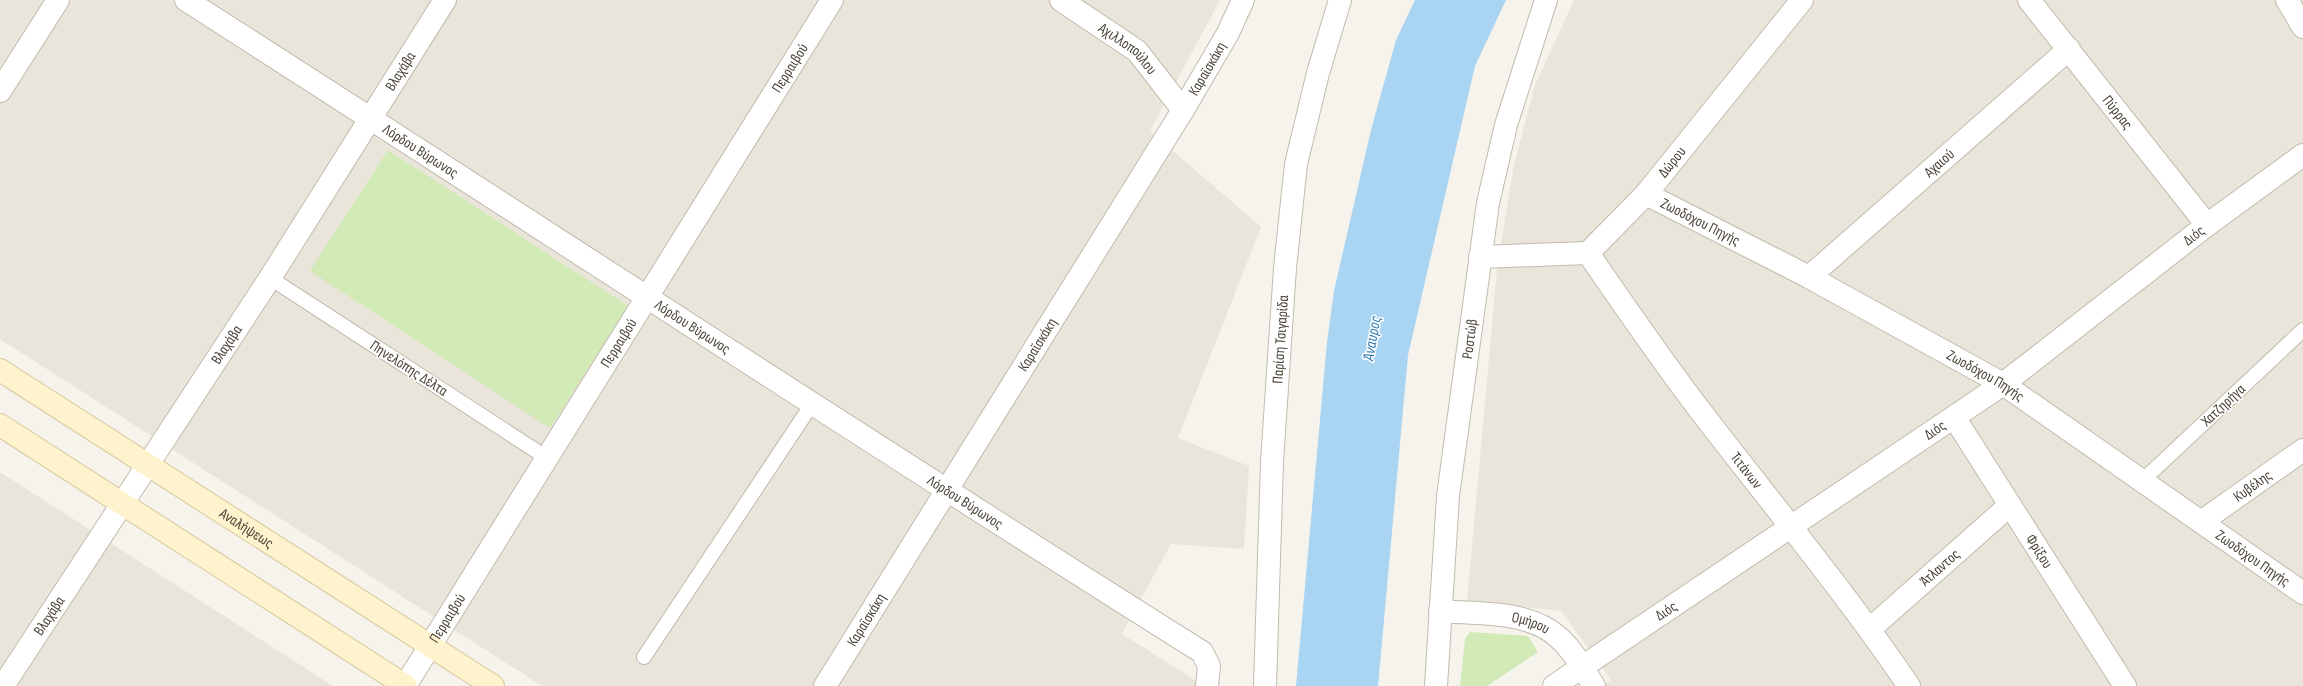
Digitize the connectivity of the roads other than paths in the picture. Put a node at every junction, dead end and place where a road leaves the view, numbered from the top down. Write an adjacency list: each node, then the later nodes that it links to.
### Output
1 (58, 0): 14 (street)
2 (186, 0): 16 (street, Λόρδου Βύρωνος)
3 (445, 0): 16 (street, Βλαχάβα)
4 (832, 0): 24 (street, Περραιβού)
5 (1061, 0): 15 (street, Αχιλλοπούλου)
6 (1243, 0): 15 (street, Καραϊσκάκη)
7 (1340, 0): 51 (street, Παρίση Τσιγαρίδα)
8 (1546, 0): 21 (street, Ροστώβ)
9 (1802, 0): 18 (street, Δώρου)
10 (2029, 0): 13 (street, Πύρρας)
11 (2287, 0): 12 (street)
12 (2303, 27)
13 (2069, 49): 19 (street, Πύρρας); 22 (street, Αχαιού)
14 (0, 90)
15 (1183, 110): 35 (street, Καραϊσκάκη)
16 (370, 118): 23 (street, Βλαχάβα); 24 (street, Λόρδου Βύρωνος)
17 (2303, 155): 19 (street, Διός)
18 (1646, 194): 20 (street, Δώρου); 22 (street, Ζωοδόχου Πηγής)
19 (2207, 225): 27 (street, Διός)
20 (1588, 253): 21 (street); 39 (street, Τιτάνων)
21 (1480, 257): 41 (street, Ροστώβ)
22 (1809, 277): 27 (street, Ζωοδόχου Πηγής)
23 (270, 278): 32 (lane, Πηνελόπης Δέλτα); 33 (street, Βλαχάβα)
24 (648, 296): 28 (street, Λόρδου Βύρωνος); 32 (street, Περραιβού)
25 (2303, 330): 34 (lane, Χατζηρήγα)
26 (0, 370): 33 (main road, Αναλήψεως)
27 (2003, 384): 29 (street, Διός); 34 (street, Ζωοδόχου Πηγής)
28 (812, 404): 35 (street, Λόρδου Βύρωνος); 44 (lane)
29 (1954, 417): 37 (street, Φρίξου); 39 (street, Διός)
30 (0, 426): 36 (main road)
31 (2303, 450): 38 (street, Κυβέλης)
32 (547, 458): 43 (street, Περραιβού)
33 (147, 464): 36 (street, Βλαχάβα); 43 (main road, Αναλήψεως)
34 (2142, 481): 38 (street, Ζωοδόχου Πηγής)
35 (947, 492): 49 (street, Καραϊσκάκη); 50 (street, Λόρδου Βύρωνος)
36 (121, 503): 46 (street, Βλαχάβα); 47 (main road)
37 (2010, 505): 42 (street, Άτλαντος); 56 (street, Φρίξου)
38 (2201, 522): 40 (street, Ζωοδόχου Πηγής)
39 (1790, 527): 42 (street, Τιτάνων); 45 (street, Διός)
40 (2303, 593)
41 (1440, 611): 45 (street, Ομήρου); 52 (street, Ροστώβ)
42 (1870, 629): 55 (street, Τιτάνων)
43 (430, 646): 47 (street, Περραιβού); 48 (main road, Αναλήψεως)
44 (644, 657)
45 (1582, 668): 53 (street, Διός); 54 (street, Ομήρου)
46 (4, 686)
47 (405, 686)
48 (493, 686)
49 (825, 686)
50 (1207, 686)
51 (1265, 686)
52 (1436, 686)
53 (1554, 686)
54 (1594, 686)
55 (1909, 686)
56 (2125, 686)

